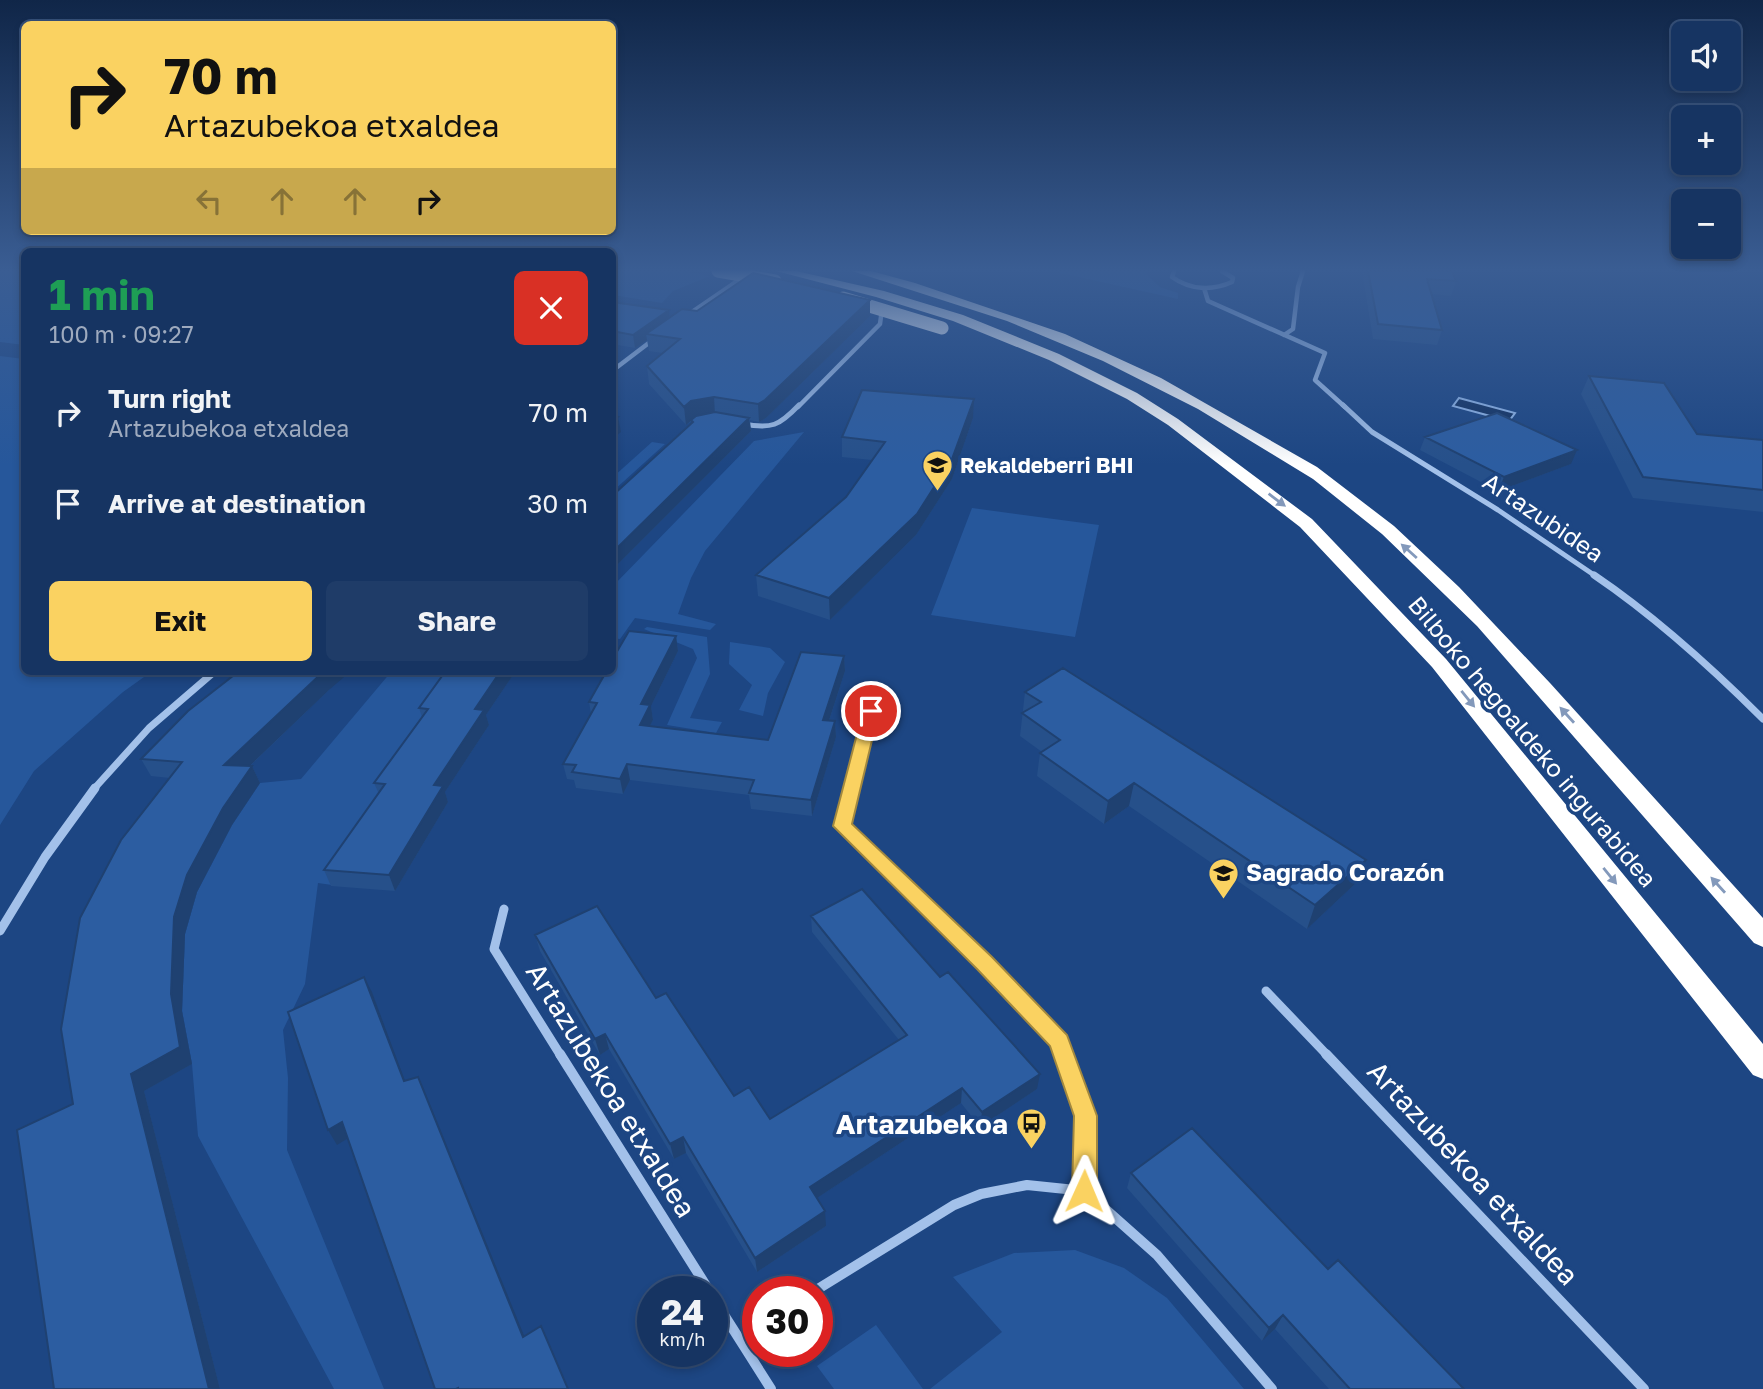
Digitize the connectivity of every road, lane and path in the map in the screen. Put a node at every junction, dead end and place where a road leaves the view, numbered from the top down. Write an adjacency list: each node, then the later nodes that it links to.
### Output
1 (658, 336): 7 (street)
2 (868, 336): 8 (street)
3 (965, 336): 9 (highway, bridge)
4 (1003, 336): 9 (highway, Bilboko hegoaldeko ingurabidea)
5 (1061, 336): 15 (highway, Bilboko hegoaldeko ingurabidea, one-way to 5)
6 (1286, 336): 12 (street, Artazubidea)
7 (616, 368)
8 (740, 424)
9 (1223, 458): 17 (highway, Bilboko hegoaldeko ingurabidea, one-way to 17)
10 (210, 675): 14 (street)
11 (871, 711): 18 (street)
12 (1763, 719)
13 (504, 909): 19 (street, Artazubekoa etxaldea)
14 (0, 931)
15 (1763, 936)
16 (1266, 991): 26 (street, Artazubekoa etxaldea)
17 (1763, 1066)
18 (1084, 1191): 20 (street); 25 (street)
19 (700, 1276)
20 (833, 1280)
21 (728, 1321): 22 (street, Artazubekoa etxaldea)
22 (742, 1343)
23 (757, 1367): 24 (street, Artazubekoa etxaldea)
24 (771, 1389)
25 (1272, 1389)
26 (1644, 1389)

